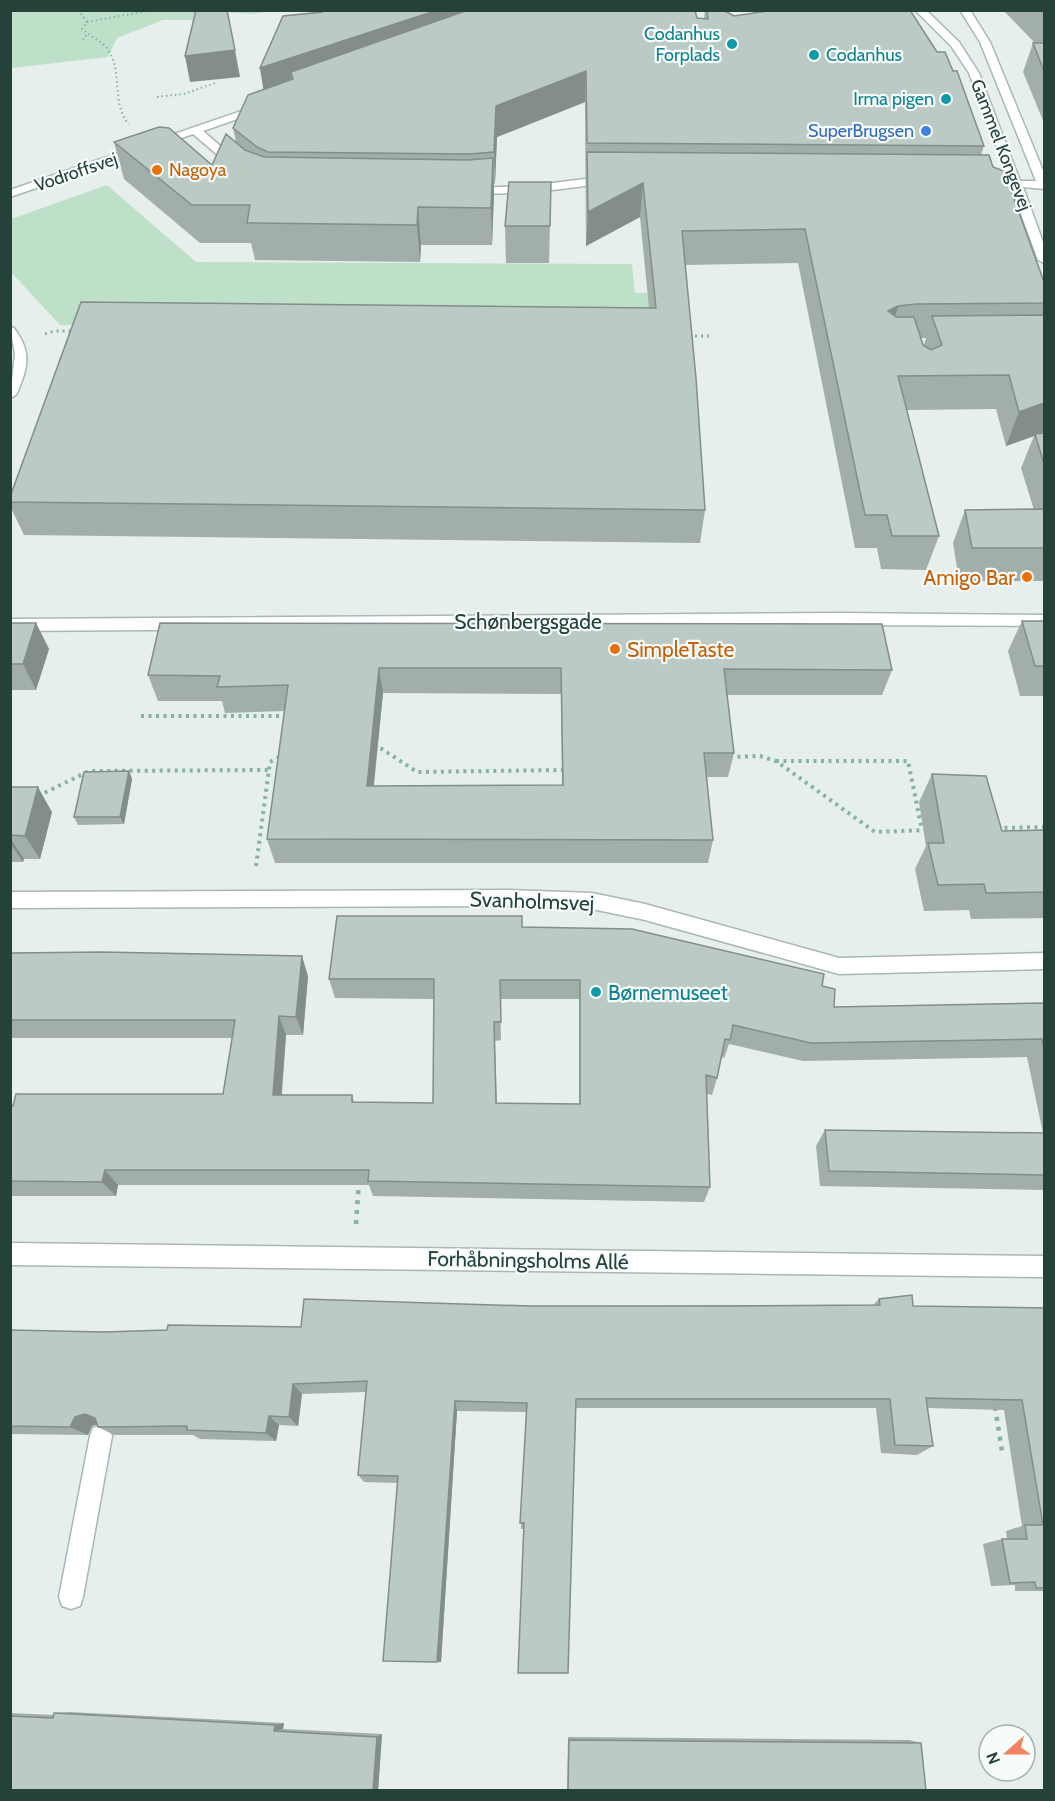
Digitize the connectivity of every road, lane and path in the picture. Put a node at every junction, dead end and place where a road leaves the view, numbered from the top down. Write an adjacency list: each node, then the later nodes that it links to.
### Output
1 (78, 10): 5 (path)
2 (153, 10): 5 (path)
3 (920, 10): 18 (street, Gammel Kongevej)
4 (965, 10): 19 (street, Gammel Kongevej)
5 (87, 22): 6 (path)
6 (87, 34): 7 (path); 14 (path)
7 (83, 40)
8 (216, 74): 9 (path)
9 (218, 82): 10 (path); 12 (path)
10 (157, 97)
11 (274, 103): 12 (street, Vodroffsvej)
12 (229, 118): 13 (street, Vodroffsvej)
13 (195, 130): 14 (street, Vodroffsvej); 15 (street)
14 (152, 145): 21 (street, Vodroffsvej)
15 (248, 175)
16 (624, 180): 20 (street)
17 (972, 184): 18 (street)
18 (1016, 184): 19 (street); 22 (street, Gammel Kongevej)
19 (1044, 185)
20 (458, 191)
21 (10, 195)
22 (1044, 260)
23 (10, 331): 27 (street)
24 (78, 331): 27 (path)
25 (689, 336): 26 (path)
26 (712, 336)
27 (20, 343): 28 (street)
28 (10, 394)
29 (1044, 621): 30 (street, Schønbergsgade)
30 (10, 625)
31 (141, 716): 32 (path)
32 (298, 716)
33 (371, 747): 38 (path)
34 (291, 751): 37 (path)
35 (722, 757): 36 (path)
36 (776, 761): 42 (path); 42 (path)
37 (269, 770): 39 (path); 45 (path)
38 (572, 770)
39 (32, 800)
40 (1044, 827): 41 (path)
41 (990, 829)
42 (922, 830): 43 (path)
43 (935, 830)
44 (10, 900): 45 (street, Svanholmsvej)
45 (251, 900): 46 (street, Svanholmsvej)
46 (1044, 961)
47 (359, 1171): 49 (path)
48 (10, 1254): 49 (street, Forhåbningsholms Allé)
49 (353, 1258): 50 (street, Forhåbningsholms Allé)
50 (1044, 1267)
51 (993, 1395): 53 (path)
52 (101, 1436): 54 (street)
53 (1002, 1451)
54 (71, 1597)

